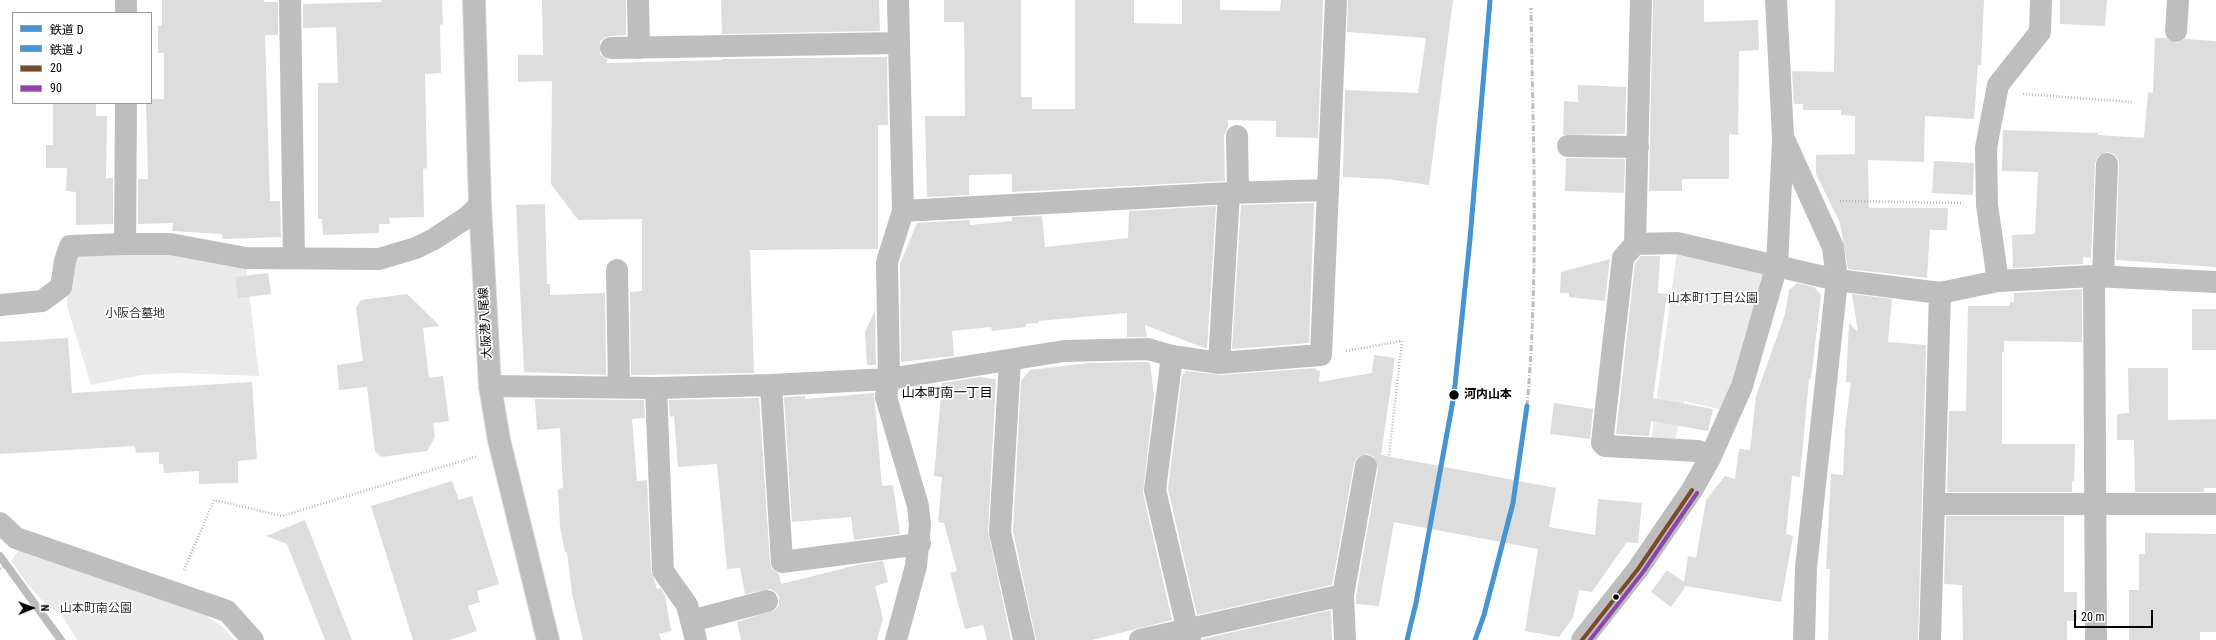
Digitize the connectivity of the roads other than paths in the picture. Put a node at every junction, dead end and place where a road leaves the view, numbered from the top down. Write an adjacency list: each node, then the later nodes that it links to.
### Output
1 (126, 0): 11 (street)
2 (290, 0): 28 (street)
3 (474, 0): 24 (main road, 大阪港八尾線)
4 (638, 0): 15 (street)
5 (898, 0): 13 (street)
6 (1336, 0): 22 (street)
7 (1641, 0): 20 (street)
8 (1776, 0): 18 (street)
9 (2041, 0): 33 (street)
10 (2178, 0): 12 (street)
11 (126, 12)
12 (2176, 31)
13 (899, 43): 15 (street); 25 (street)
14 (611, 48): 15 (street)
15 (639, 48)
16 (126, 104): 26 (street)
17 (1237, 136): 23 (street)
18 (1783, 138): 29 (street); 32 (street)
19 (1568, 146): 20 (street)
20 (1638, 147): 27 (street)
21 (2107, 164): 31 (street)
22 (1327, 190): 23 (street); 39 (street)
23 (1234, 192): 25 (street); 39 (street)
24 (480, 204): 28 (street); 42 (main road, 大阪港八尾線)
25 (903, 211): 40 (street)
26 (125, 244): 28 (street); 36 (street)
27 (1635, 244): 29 (street); 45 (street)
28 (294, 258)
29 (1777, 265): 32 (street); 45 (street)
30 (617, 270): 43 (street)
31 (2099, 276): 33 (street); 34 (street); 48 (street)
32 (1837, 280): 35 (street); 63 (street)
33 (1998, 281): 35 (street)
34 (2216, 282)
35 (1940, 293): 47 (street)
36 (0, 305)
37 (1172, 356): 38 (street); 39 (street); 55 (street)
38 (1010, 360): 40 (street); 59 (street)
39 (1219, 363)
40 (889, 379): 41 (street); 51 (street)
41 (771, 385): 44 (street); 51 (street)
42 (490, 386): 43 (street); 56 (main road, 大阪港八尾線)
43 (619, 387): 44 (street)
44 (656, 388): 54 (street)
45 (1710, 458): 62 (street)
46 (1366, 466): 52 (street)
47 (1935, 504): 48 (street); 64 (street)
48 (2095, 504): 49 (street); 65 (street)
49 (2216, 504)
50 (0, 523): 57 (street)
51 (920, 544): 58 (street)
52 (1343, 595): 55 (street); 61 (street)
53 (767, 601): 54 (street)
54 (694, 631)
55 (1189, 634): 60 (street)
56 (545, 639)
57 (253, 640)
58 (896, 640)
59 (1024, 640)
60 (1140, 640)
61 (1345, 640)
62 (1582, 640)
63 (1804, 640)
64 (1930, 640)
65 (2096, 640)

